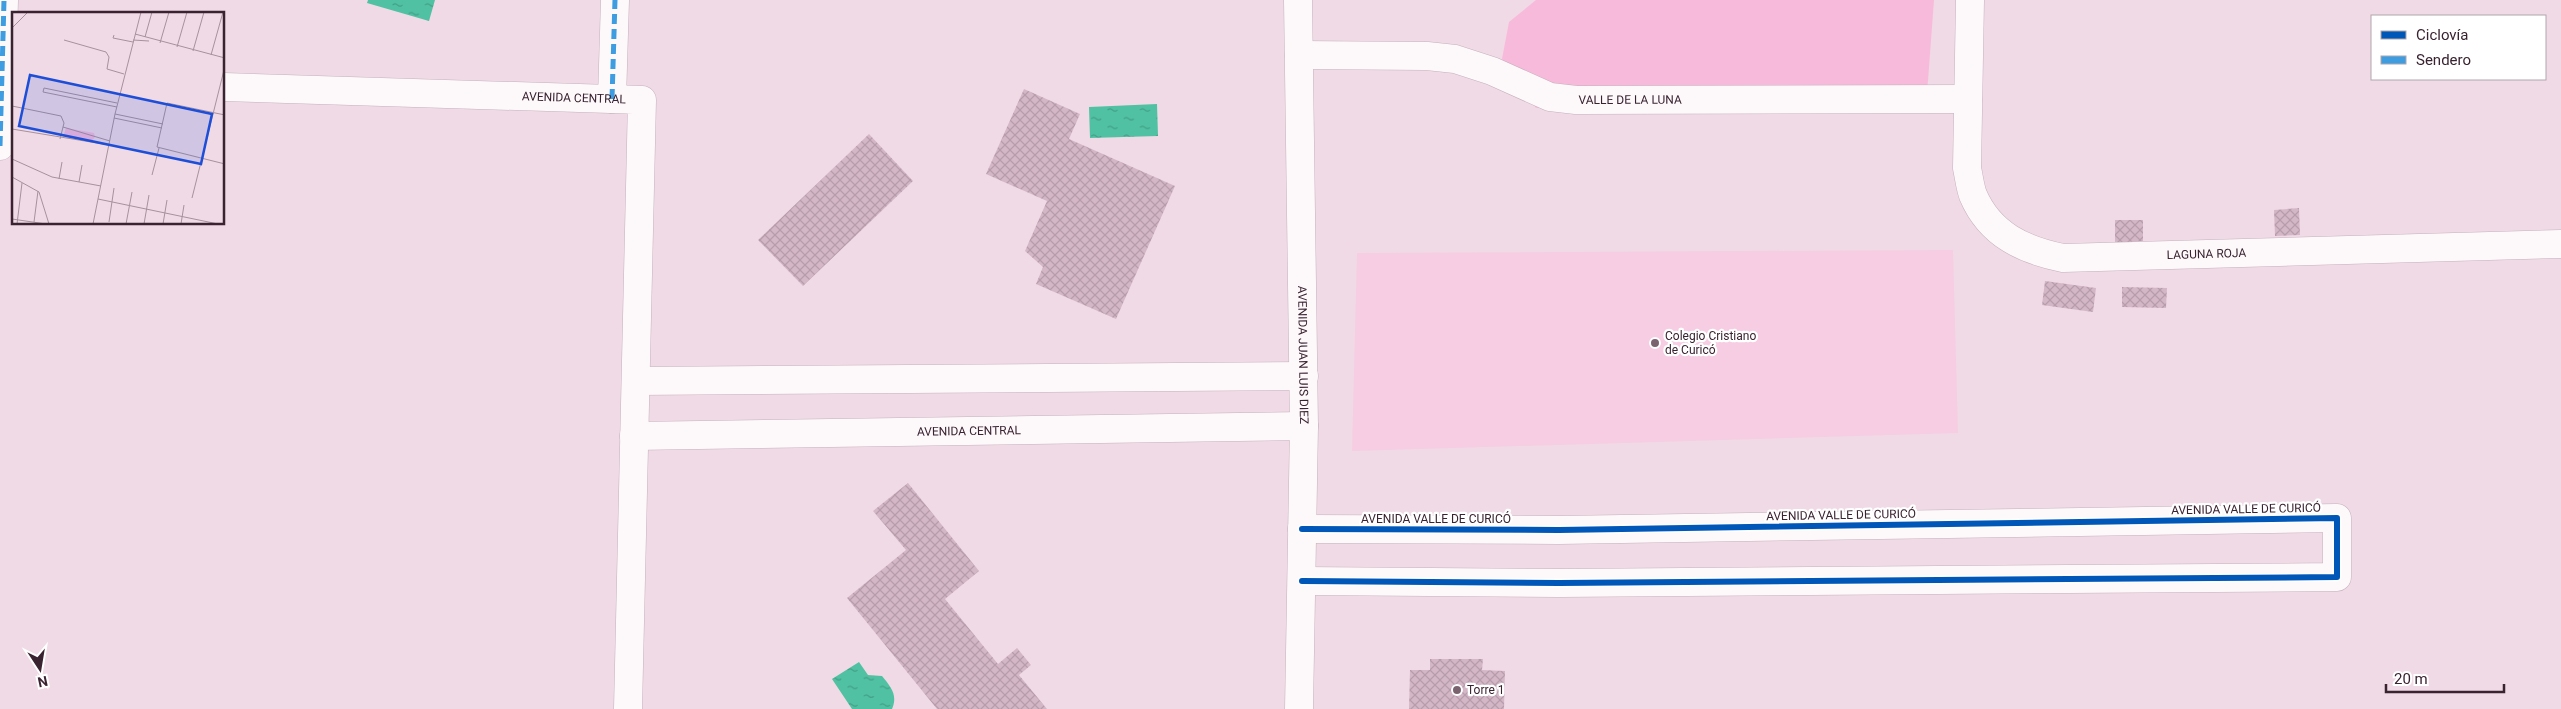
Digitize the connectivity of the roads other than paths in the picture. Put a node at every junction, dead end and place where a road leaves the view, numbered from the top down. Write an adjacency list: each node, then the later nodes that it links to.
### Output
1 (4, 0): 6 (street)
2 (615, 0): 8 (street)
3 (1298, 0): 5 (street, AVENIDA JUAN LUIS DIEZ)
4 (1970, 0): 9 (street, LAGUNA ROJA)
5 (1299, 55): 9 (street, VALLE DE LA LUNA); 12 (street, AVENIDA JUAN LUIS DIEZ)
6 (5, 80): 10 (street)
7 (225, 86): 8 (street, AVENIDA CENTRAL)
8 (612, 99): 13 (street, AVENIDA CENTRAL)
9 (1968, 99): 11 (street, LAGUNA ROJA)
10 (0, 146)
11 (2561, 244)
12 (1304, 376): 13 (street); 14 (street, AVENIDA JUAN LUIS DIEZ)
13 (636, 381): 15 (street, AVENIDA CENTRAL)
14 (1304, 426): 15 (street, AVENIDA CENTRAL); 16 (street, AVENIDA JUAN LUIS DIEZ)
15 (634, 436): 18 (street, AVENIDA CENTRAL)
16 (1302, 529): 17 (street, AVENIDA JUAN LUIS DIEZ); 17 (street, AVENIDA VALLE DE CURICÓ)
17 (1302, 581): 19 (street, AVENIDA JUAN LUIS DIEZ)
18 (628, 709)
19 (1299, 709)

